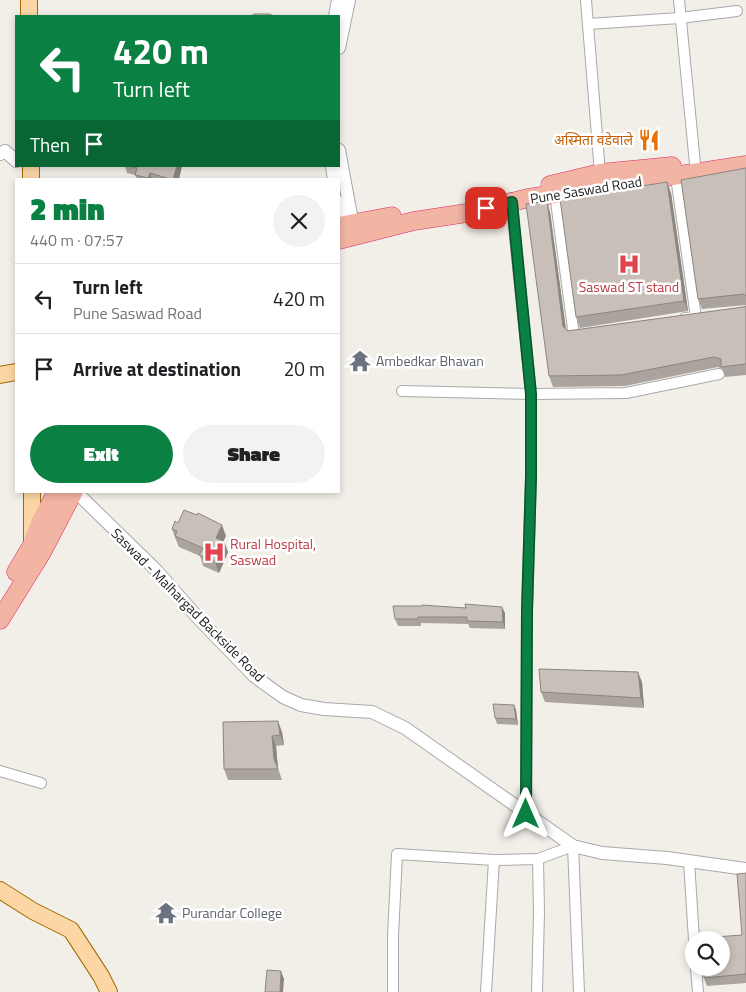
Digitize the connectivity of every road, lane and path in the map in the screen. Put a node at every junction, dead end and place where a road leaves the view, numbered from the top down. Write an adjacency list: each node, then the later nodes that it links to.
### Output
1 (29, 0): 8 (main road)
2 (40, 0): 9 (main road)
3 (338, 0): 10 (street)
4 (348, 0): 13 (street)
5 (586, 0): 12 (street)
6 (679, 0): 11 (street)
7 (737, 12): 11 (street)
8 (29, 15)
9 (40, 15)
10 (335, 15)
11 (680, 18): 12 (street); 19 (street)
12 (588, 24): 20 (street)
13 (340, 43)
14 (2, 149): 16 (street)
15 (746, 155): 19 (highway, Pune Saswad Road)
16 (15, 160)
17 (340, 162): 25 (street)
18 (746, 165): 19 (highway, Pune Saswad Road)
19 (696, 169): 20 (highway); 21 (highway, Pune Saswad Road)
20 (600, 173): 23 (highway)
21 (676, 177): 22 (highway, Pune Saswad Road); 26 (street)
22 (555, 194): 23 (highway, Pune Saswad Road); 27 (street)
23 (512, 198): 25 (highway); 32 (street)
24 (340, 206): 25 (street)
25 (346, 231)
26 (677, 320)
27 (592, 333)
28 (15, 372): 30 (main road)
29 (720, 374): 32 (street)
30 (0, 376)
31 (402, 391): 32 (street)
32 (531, 394): 44 (street)
33 (32, 493): 39 (main road)
34 (41, 493): 38 (main road)
35 (56, 493): 38 (highway)
36 (73, 493): 39 (highway)
37 (76, 493): 44 (street, Saswad - Malhargad Backside Road)
38 (41, 520): 39 (highway)
39 (36, 555): 40 (highway); 41 (highway)
40 (0, 598)
41 (0, 620)
42 (0, 772): 43 (street)
43 (41, 783)
44 (526, 814): 45 (street, Saswad - Malhargad Backside Road)
45 (573, 846): 46 (street); 48 (street, Saswad - Malhargad Backside Road); 57 (street)
46 (538, 859): 47 (street); 56 (street)
47 (494, 860): 54 (street); 55 (street)
48 (689, 861): 49 (street, Saswad - Malhargad Backside Road); 51 (street)
49 (746, 869)
50 (0, 890): 53 (main road)
51 (693, 931)
52 (697, 976): 58 (street)
53 (107, 991)
54 (392, 992)
55 (486, 992)
56 (537, 992)
57 (579, 992)
58 (698, 992)

